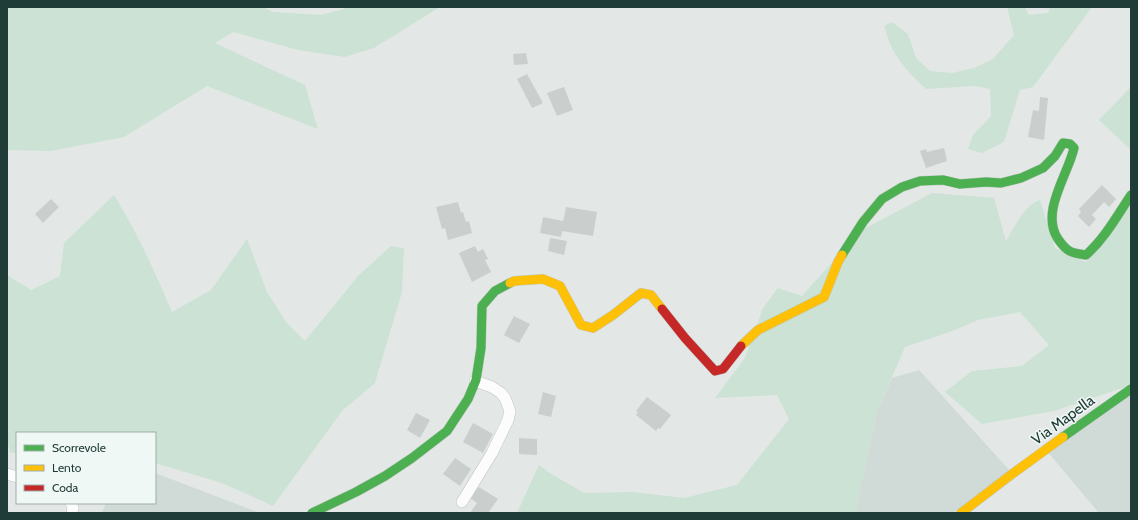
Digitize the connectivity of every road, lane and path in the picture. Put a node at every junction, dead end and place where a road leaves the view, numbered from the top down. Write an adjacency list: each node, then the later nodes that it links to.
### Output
1 (1131, 195): 2 (street)
2 (475, 381): 4 (street); 5 (street)
3 (1131, 389): 6 (street, Via Mapella)
4 (462, 502)
5 (312, 513)
6 (961, 513)

